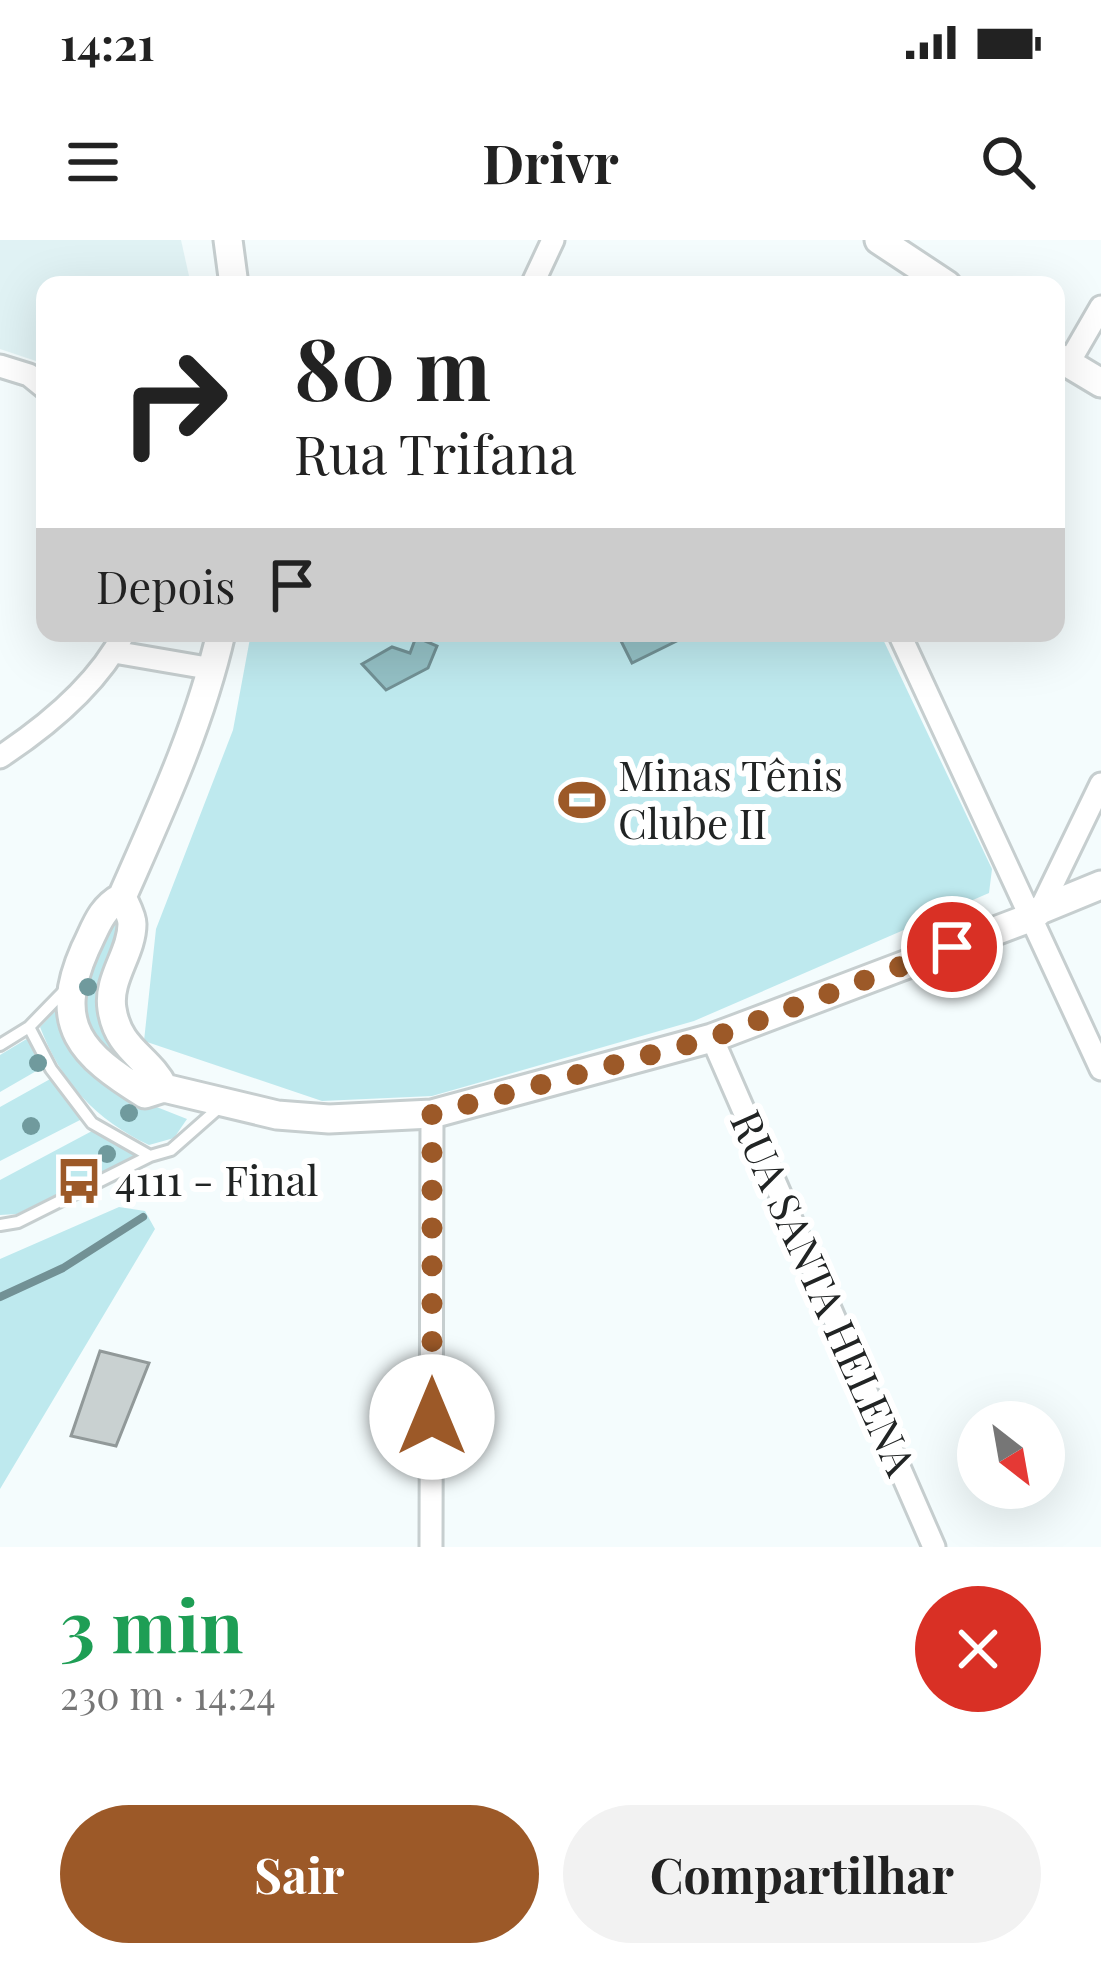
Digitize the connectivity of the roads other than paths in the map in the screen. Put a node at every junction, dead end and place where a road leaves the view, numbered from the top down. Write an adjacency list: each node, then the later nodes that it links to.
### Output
1 (228, 240): 4 (street)
2 (554, 240): 5 (street)
3 (879, 240): 6 (street)
4 (233, 276)
5 (536, 276)
6 (933, 276)
7 (1101, 307): 8 (street)
8 (1065, 354)
9 (1065, 364): 12 (street)
10 (0, 366): 11 (street)
11 (36, 381)
12 (1101, 383)
13 (219, 642): 16 (street)
14 (903, 642): 21 (street)
15 (119, 643): 16 (street); 17 (street)
16 (213, 669): 20 (street)
17 (0, 757)
18 (1101, 784): 21 (street)
19 (1101, 885): 21 (street)
20 (122, 897): 22 (street); 27 (street)
21 (1036, 913): 24 (street); 26 (street)
22 (72, 983): 23 (lane); 27 (street)
23 (29, 1027): 25 (lane); 30 (lane)
24 (712, 1038): 29 (street); 33 (street, RUA SANTA HELENA)
25 (0, 1045)
26 (1101, 1069)
27 (164, 1088): 28 (street)
28 (224, 1103): 29 (street); 30 (lane)
29 (432, 1114): 32 (street)
30 (150, 1156): 31 (lane)
31 (0, 1225)
32 (431, 1547)
33 (934, 1547)

